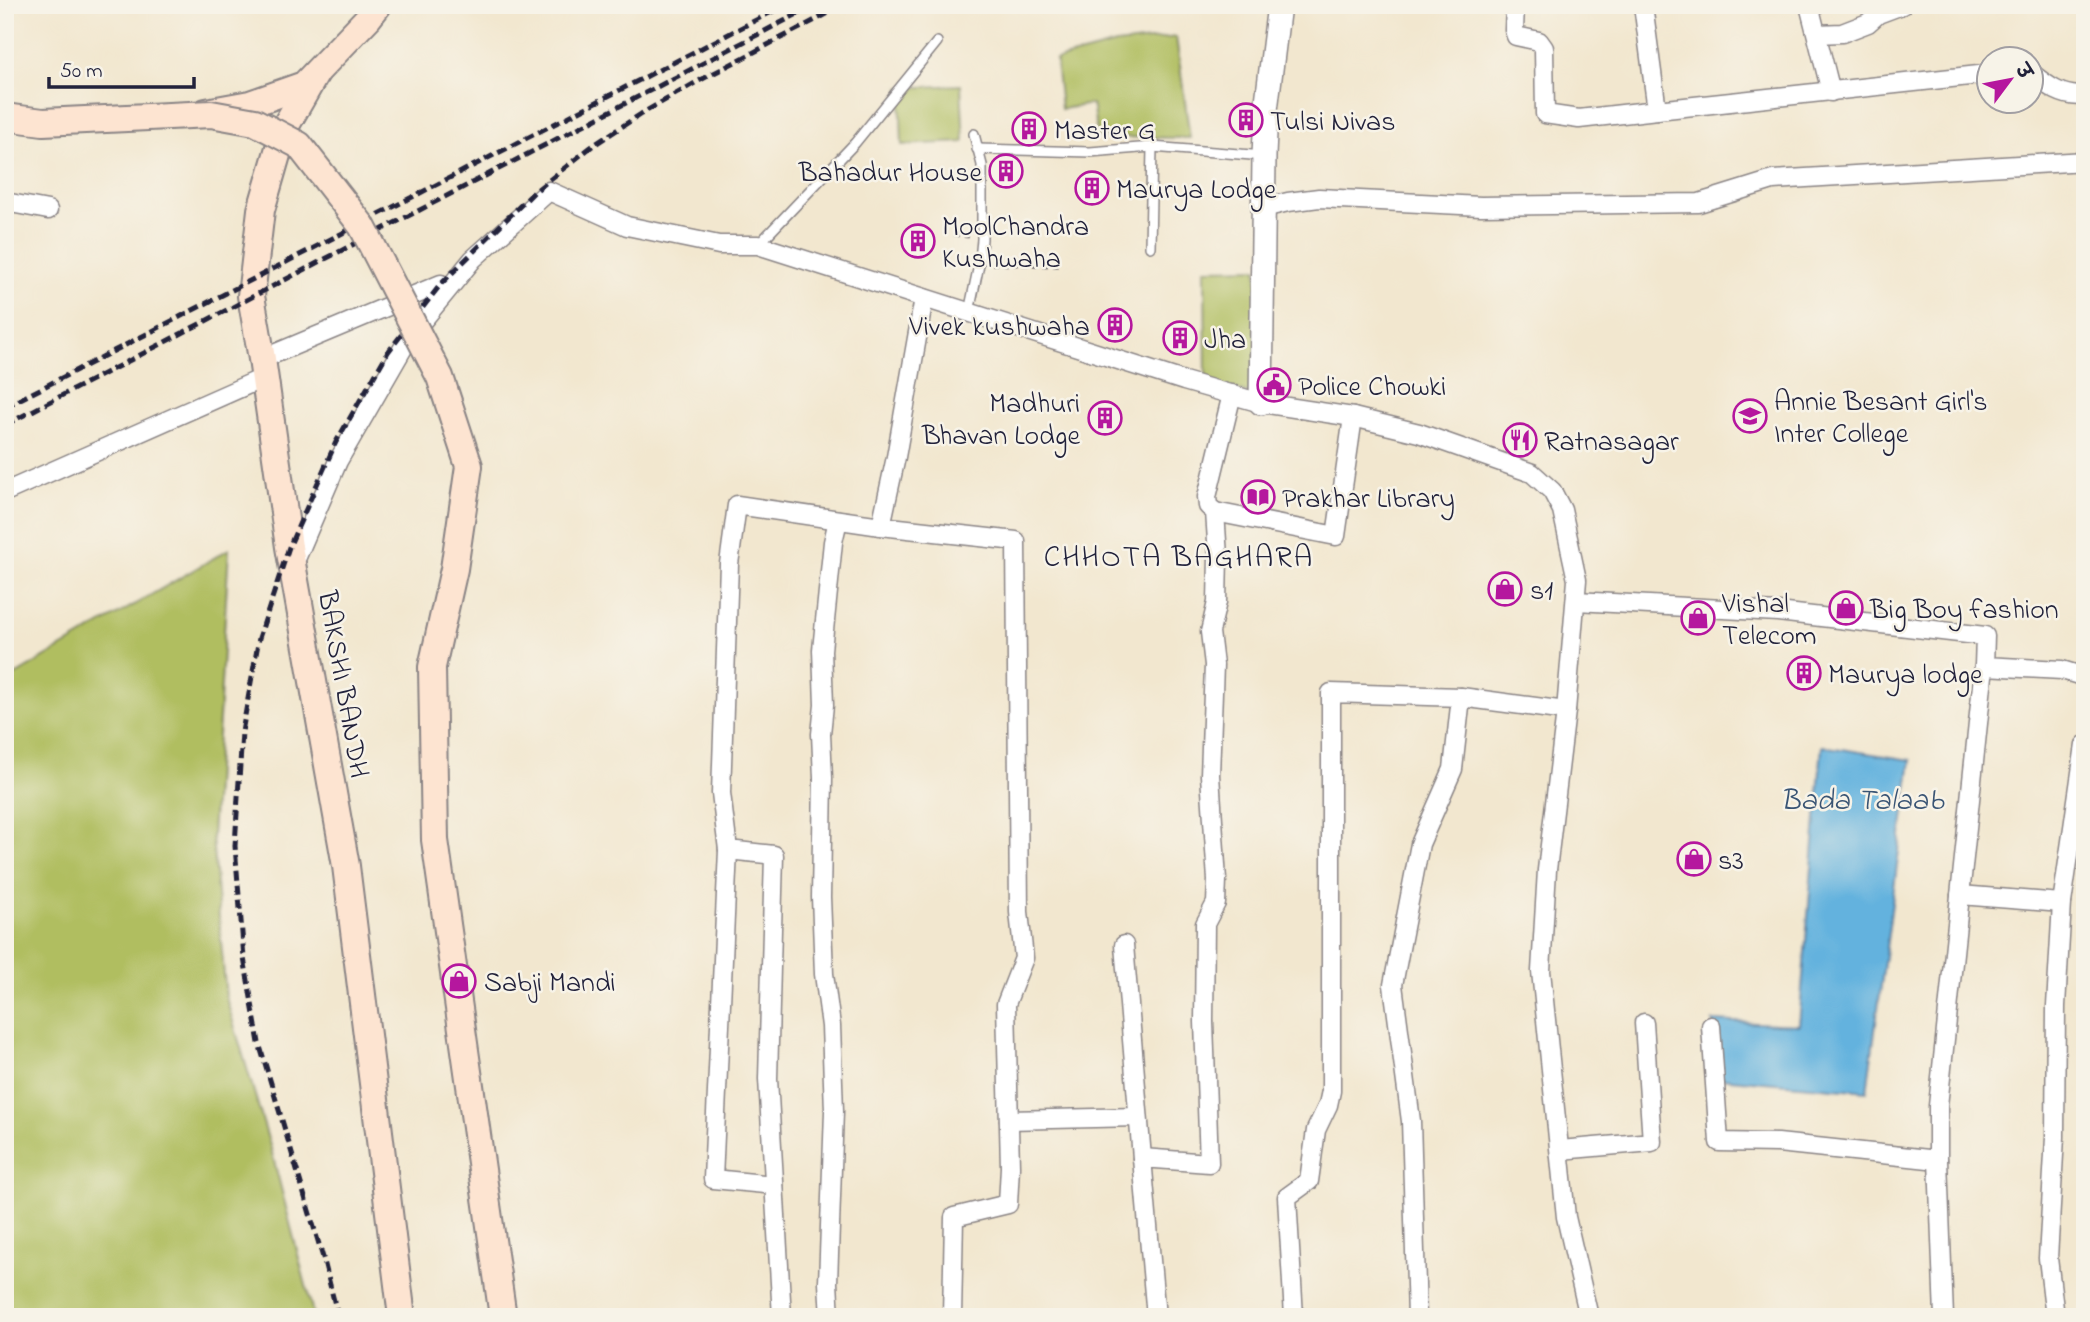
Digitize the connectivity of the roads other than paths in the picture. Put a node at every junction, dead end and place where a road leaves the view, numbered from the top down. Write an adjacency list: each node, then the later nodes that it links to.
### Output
1 (378, 5): 9 (main road)
2 (1279, 5): 19 (street)
3 (1515, 5): 14 (street)
4 (1643, 5): 14 (street)
5 (1809, 5): 7 (street)
6 (1902, 5): 7 (street)
7 (1817, 34): 12 (street)
8 (937, 42): 24 (lane)
9 (316, 73): 15 (main road); 29 (main road, BAKSHI BANDH)
10 (1974, 76): 12 (street)
11 (2044, 83): 13 (street)
12 (1831, 92): 14 (street)
13 (2085, 96)
14 (1657, 110)
15 (5, 116): 57 (main road, bridge)
16 (974, 134): 18 (lane)
17 (1152, 147): 18 (lane); 19 (lane); 25 (lane)
18 (977, 149): 28 (lane)
19 (1264, 156): 22 (street)
20 (2085, 161): 22 (street)
21 (5, 202): 23 (street)
22 (1263, 208): 31 (street)
23 (48, 209)
24 (758, 245): 27 (street); 37 (street)
25 (1150, 247)
26 (441, 285): 29 (street)
27 (924, 298): 28 (street); 36 (street)
28 (969, 312): 30 (street)
29 (264, 368): 33 (street); 37 (main road, BAKSHI BANDH)
30 (1232, 394): 31 (street); 34 (street)
31 (1261, 403): 32 (street)
32 (1353, 417): 34 (street); 38 (street)
33 (5, 492)
34 (1215, 512): 53 (street)
35 (838, 520): 36 (street); 44 (street); 59 (street)
36 (881, 526): 51 (street)
37 (293, 567): 56 (main road, BAKSHI BANDH)
38 (1576, 601): 39 (street); 42 (street)
39 (1984, 666): 40 (street); 45 (street)
40 (2085, 677)
41 (1461, 697): 42 (street); 62 (street); 63 (street)
42 (1566, 711): 52 (street)
43 (2085, 745): 46 (street)
44 (728, 850): 55 (street); 55 (street)
45 (1960, 895): 46 (street); 54 (street)
46 (2062, 903): 66 (street)
47 (1124, 945): 50 (street)
48 (1644, 1023): 52 (street)
49 (1711, 1026): 54 (street)
50 (1138, 1117): 51 (street); 53 (street)
51 (1009, 1121): 60 (street)
52 (1560, 1150): 64 (street)
53 (1142, 1158): 61 (street)
54 (1938, 1160): 65 (street)
55 (774, 1185): 58 (street)
56 (402, 1317)
57 (503, 1317)
58 (782, 1317)
59 (830, 1317)
60 (951, 1317)
61 (1157, 1317)
62 (1294, 1317)
63 (1417, 1317)
64 (1589, 1317)
65 (1944, 1317)
66 (2054, 1317)

